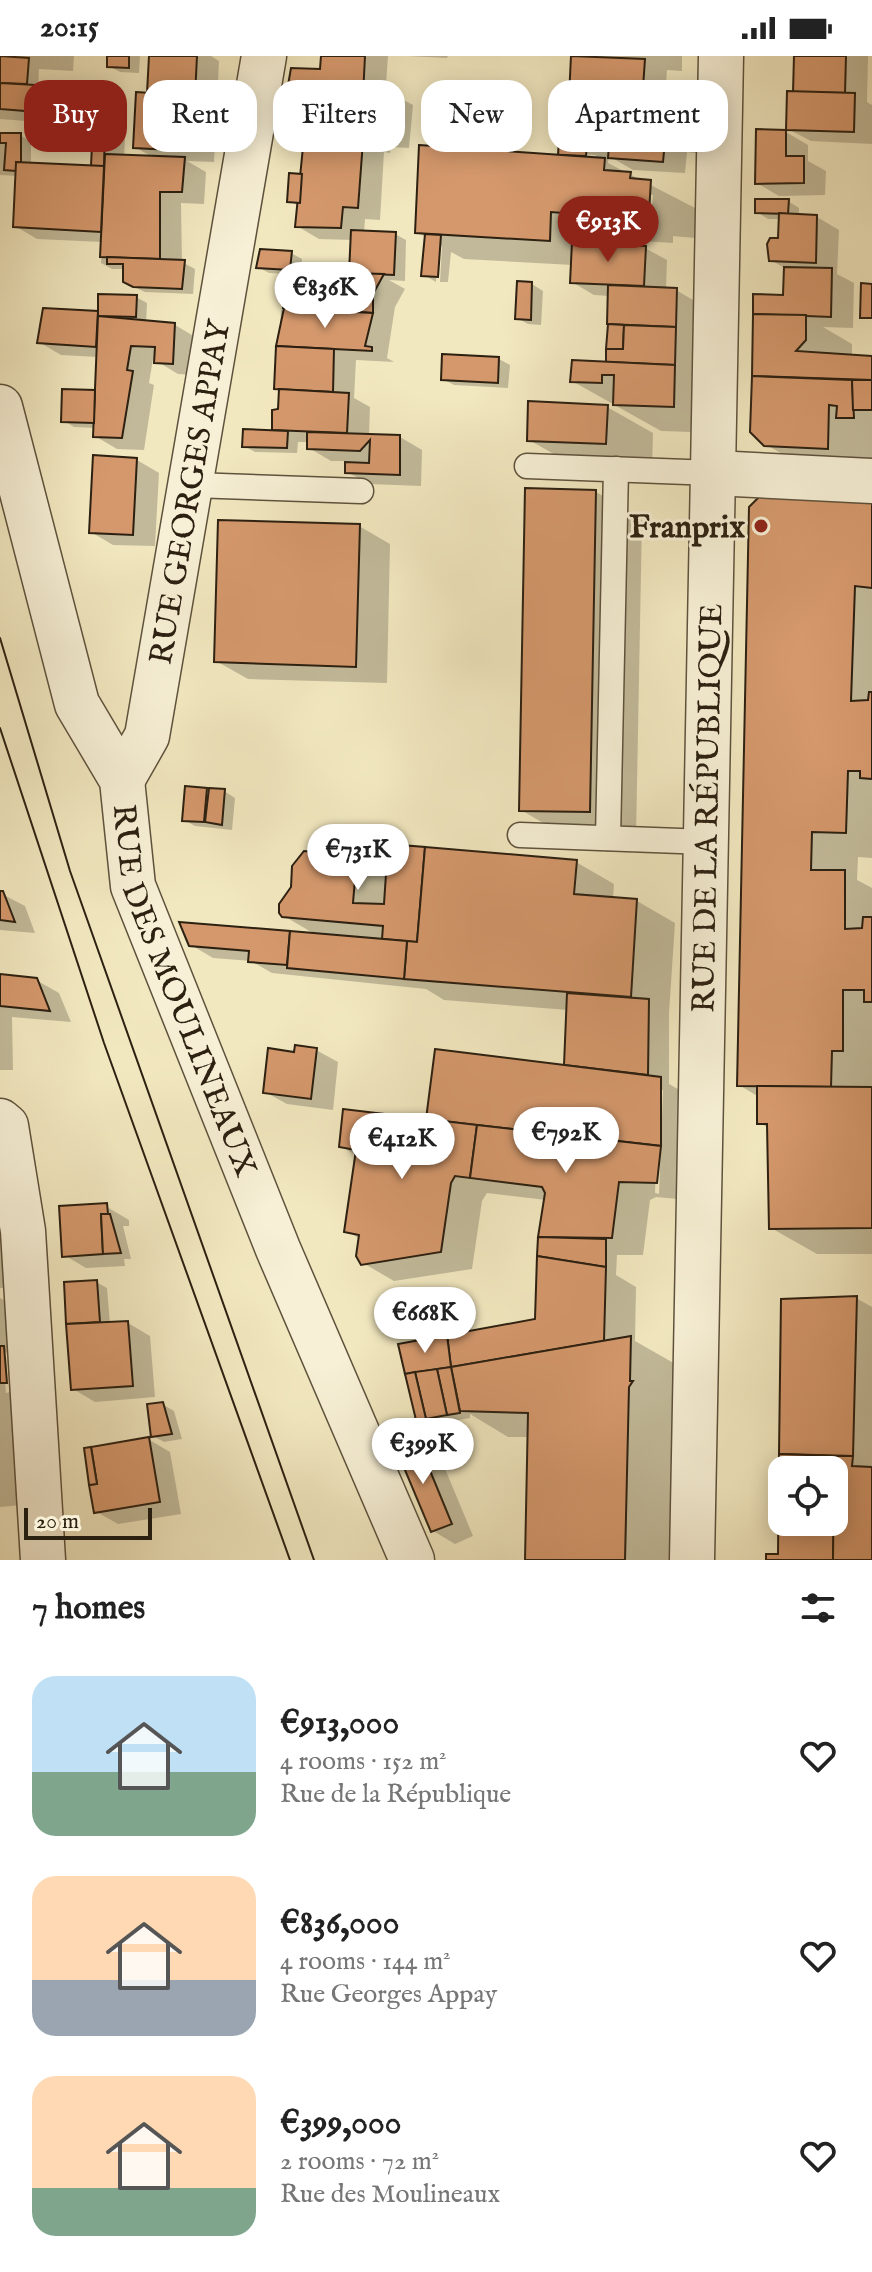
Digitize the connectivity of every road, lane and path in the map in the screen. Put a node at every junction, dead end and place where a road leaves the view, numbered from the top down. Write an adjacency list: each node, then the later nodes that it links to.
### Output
1 (264, 56): 8 (street, RUE GEORGES APPAY)
2 (721, 56): 6 (street, RUE DE LA RÉPUBLIQUE)
3 (0, 407): 10 (street, RUE DES MOULINEAUX)
4 (527, 466): 5 (lane)
5 (616, 469): 6 (lane); 12 (lane)
6 (714, 473): 7 (street); 13 (street, RUE DE LA RÉPUBLIQUE)
7 (872, 481)
8 (193, 485): 9 (lane); 10 (street, RUE GEORGES APPAY)
9 (361, 491)
10 (122, 780): 16 (street, RUE DES MOULINEAUX)
11 (520, 835): 12 (lane)
12 (608, 838): 13 (lane)
13 (707, 842): 17 (street, RUE DE LA RÉPUBLIQUE)
14 (0, 1121): 15 (street)
15 (43, 1560)
16 (412, 1560)
17 (692, 1560)

